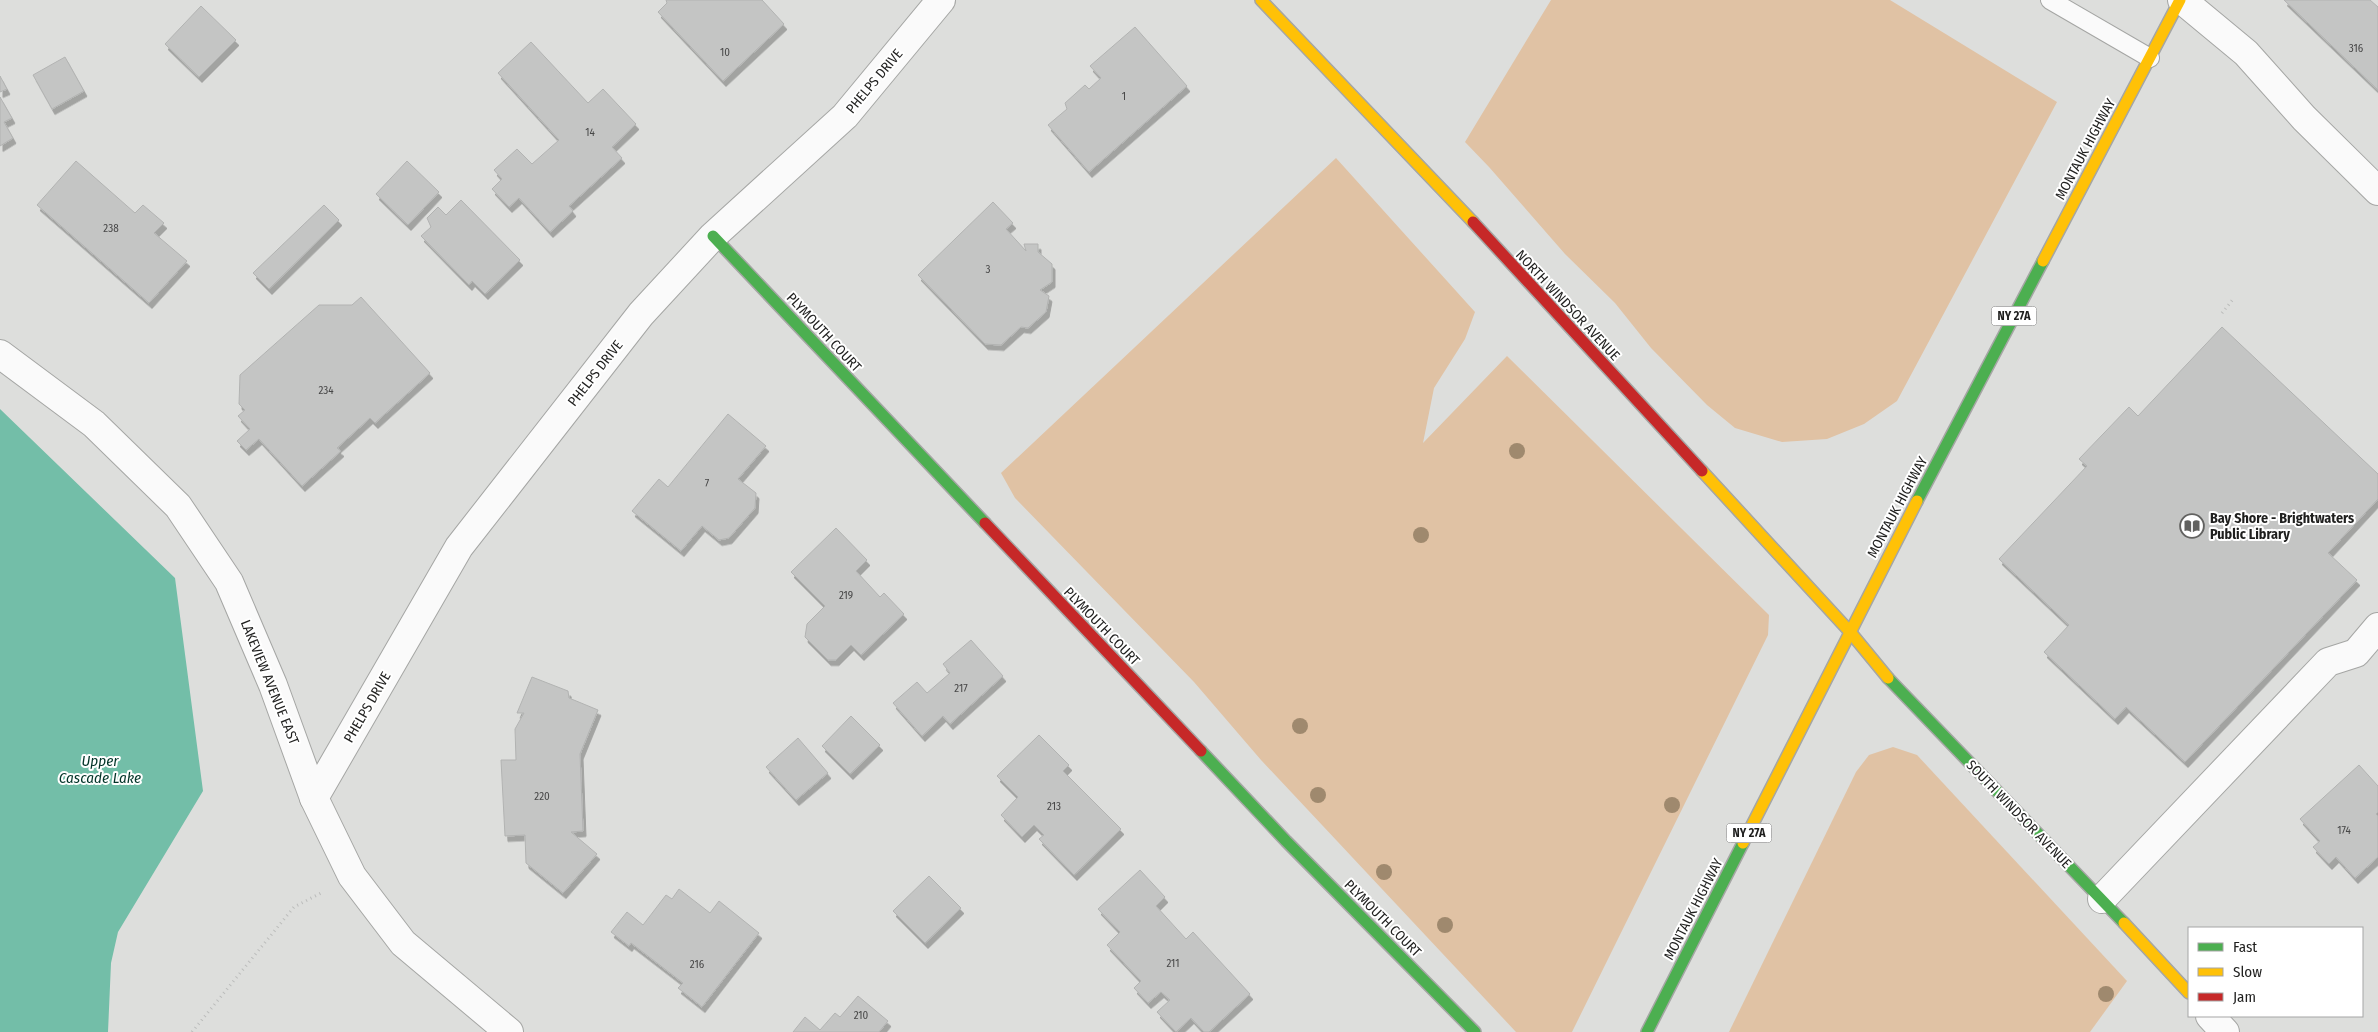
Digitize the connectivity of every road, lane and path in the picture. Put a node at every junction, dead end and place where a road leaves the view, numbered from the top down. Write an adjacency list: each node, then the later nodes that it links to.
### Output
1 (941, 0): 7 (street, PHELPS DRIVE)
2 (1261, 0): 12 (street, NORTH WINDSOR AVENUE)
3 (2050, 0): 5 (lane)
4 (2181, 0): 5 (street, MONTAUK HIGHWAY / NY 27A); 6 (street)
5 (2150, 58): 12 (street, MONTAUK HIGHWAY / NY 27A)
6 (2378, 191)
7 (713, 236): 13 (street, PHELPS DRIVE); 20 (street, PLYMOUTH COURT)
8 (2234, 298): 9 (path)
9 (2222, 313)
10 (0, 354): 13 (street, LAKEVIEW AVENUE EAST)
11 (2378, 627): 15 (street)
12 (1851, 633): 15 (street, SOUTH WINDSOR AVENUE); 21 (street, MONTAUK HIGHWAY / NY 27A)
13 (314, 798): 14 (street, LAKEVIEW AVENUE EAST)
14 (352, 876): 18 (path); 19 (street, LAKEVIEW AVENUE EAST)
15 (2102, 898): 16 (street, SOUTH WINDSOR AVENUE)
16 (2188, 992)
17 (2211, 1017): 22 (street)
18 (192, 1032)
19 (509, 1032)
20 (1475, 1032)
21 (1647, 1032)
22 (2225, 1032)

